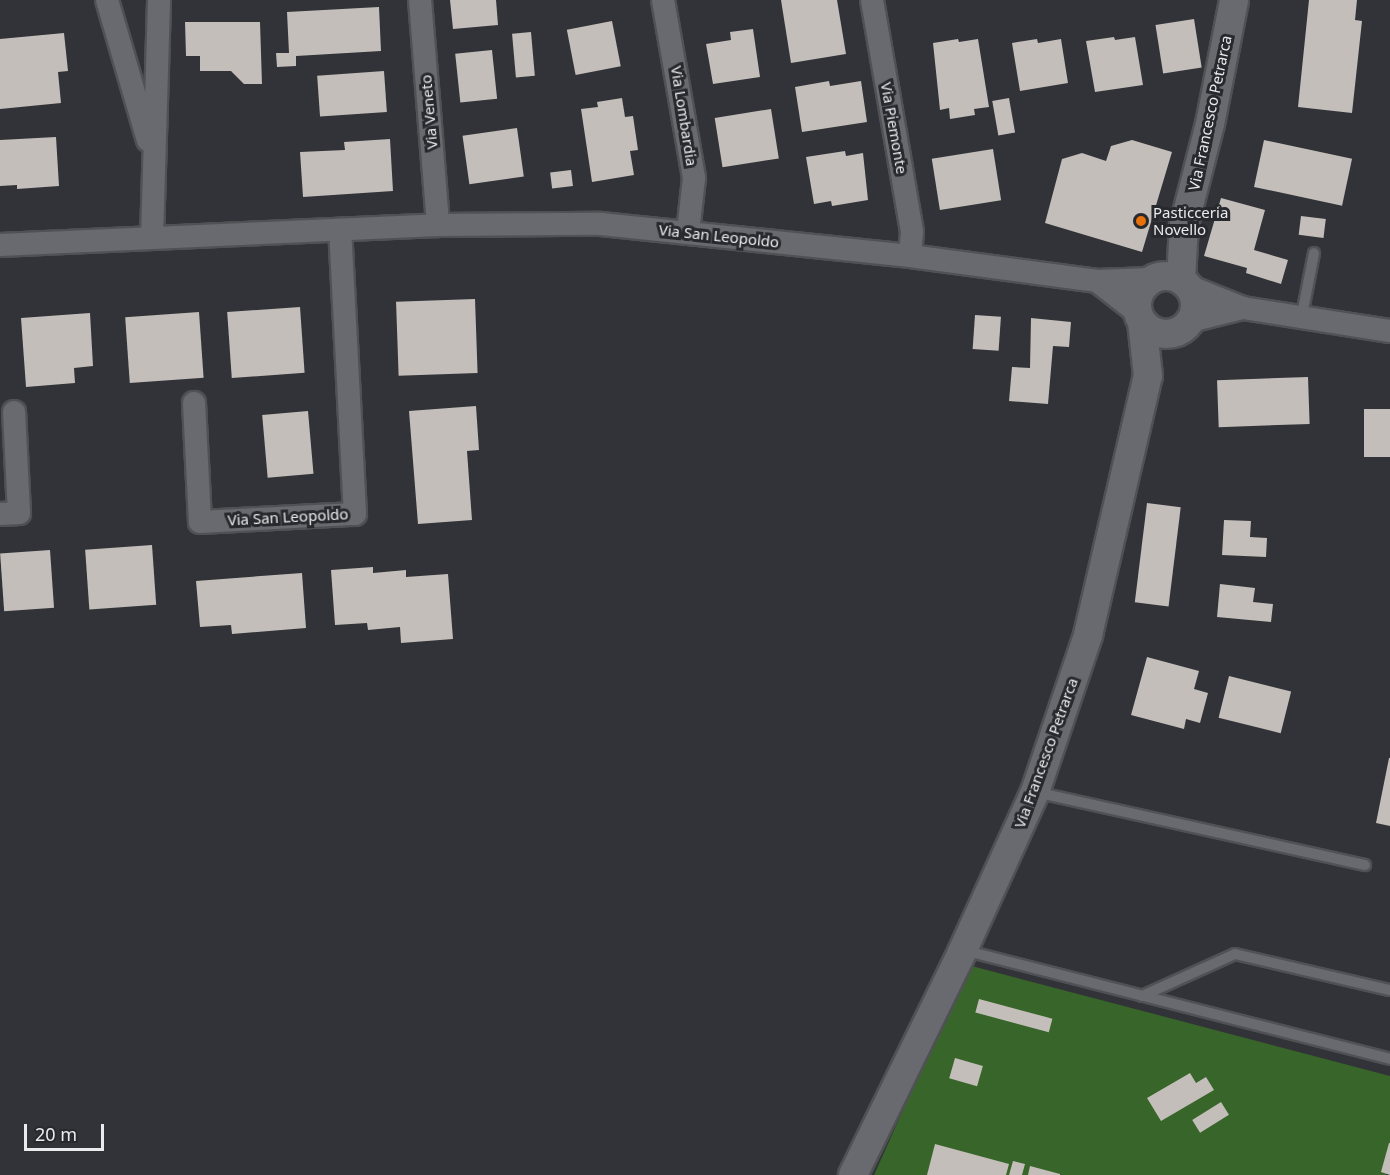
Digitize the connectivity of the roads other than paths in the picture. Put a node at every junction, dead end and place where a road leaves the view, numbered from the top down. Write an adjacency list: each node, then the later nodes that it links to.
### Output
1 (107, 0): 7 (street)
2 (159, 0): 7 (street)
3 (420, 0): 8 (street, Via Veneto)
4 (663, 0): 10 (street, Via Lombardia)
5 (872, 0): 14 (street, Via Piemonte)
6 (1234, 0): 15 (street, Via Francesco Petrarca)
7 (154, 162): 11 (street)
8 (438, 225): 9 (street, Via San Leopoldo); 10 (street, Via San Leopoldo)
9 (340, 230): 11 (street, Via San Leopoldo); 23 (street, Via San Leopoldo)
10 (688, 232): 14 (street, Via San Leopoldo)
11 (152, 238): 12 (street, Via San Leopoldo)
12 (0, 244)
13 (1314, 253): 18 (lane)
14 (910, 256): 16 (street, Via San Leopoldo)
15 (1170, 280): 16 (street, Via San Leopoldo); 17 (street); 19 (street); 20 (street)
16 (1096, 281): 19 (street, Via San Leopoldo)
17 (1244, 308): 18 (street); 20 (street)
18 (1302, 315): 21 (street)
19 (1140, 317): 20 (street); 22 (street, Via Francesco Petrarca)
20 (1186, 325): 22 (street, Via Francesco Petrarca)
21 (1390, 331)
22 (1148, 376): 26 (street, Via Francesco Petrarca)
23 (194, 403)
24 (14, 412): 25 (street)
25 (0, 514)
26 (1035, 792): 27 (lane); 28 (street, Via Francesco Petrarca)
27 (1365, 866)
28 (963, 950): 30 (lane); 32 (street, Via Francesco Petrarca)
29 (1390, 990): 30 (lane)
30 (1142, 996): 31 (lane)
31 (1390, 1059)
32 (853, 1175)

